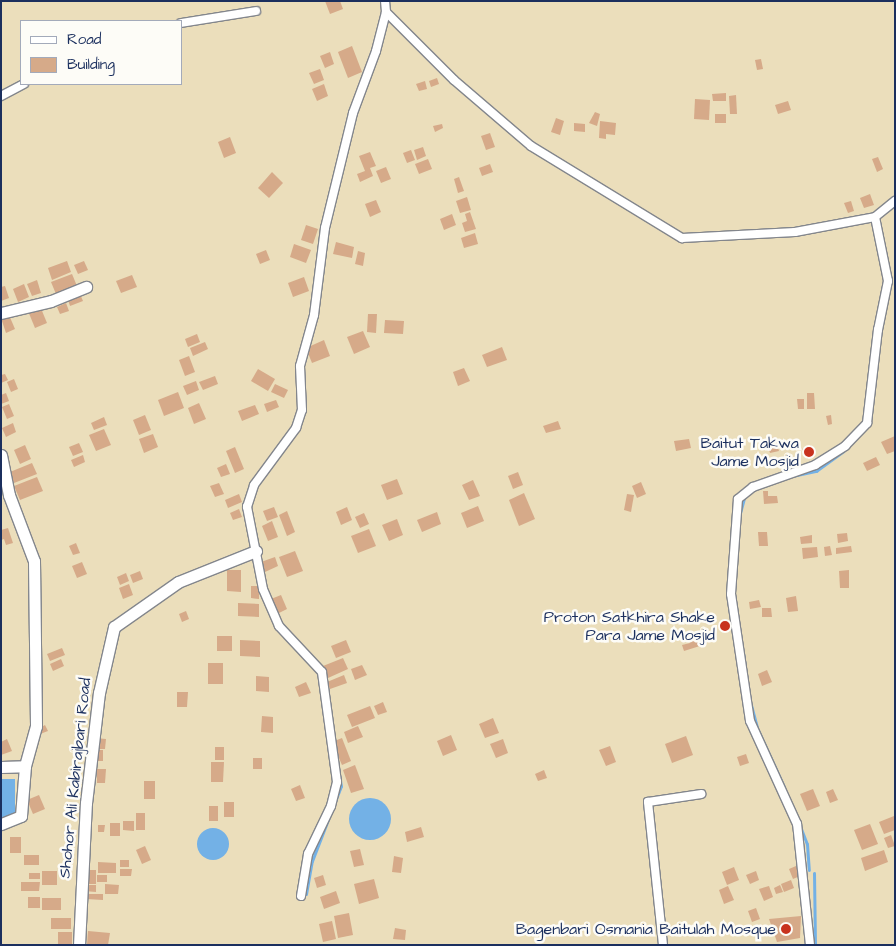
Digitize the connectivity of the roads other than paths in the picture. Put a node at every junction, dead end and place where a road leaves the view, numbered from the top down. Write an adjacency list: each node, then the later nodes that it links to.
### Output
1 (384, 1): 3 (street)
2 (256, 11): 4 (street)
3 (386, 12): 8 (street); 12 (street)
4 (182, 23)
5 (22, 85): 6 (street)
6 (1, 96)
7 (895, 201): 8 (street)
8 (876, 217): 20 (street)
9 (86, 287): 10 (street)
10 (1, 313)
11 (1, 455): 13 (street)
12 (256, 551): 17 (street); 18 (street, Shohor Ali Kabirajbari Road)
13 (25, 766): 14 (street); 16 (street)
14 (1, 767)
15 (701, 794): 19 (street)
16 (1, 824)
17 (300, 896)
18 (79, 945)
19 (663, 945)
20 (810, 945)

